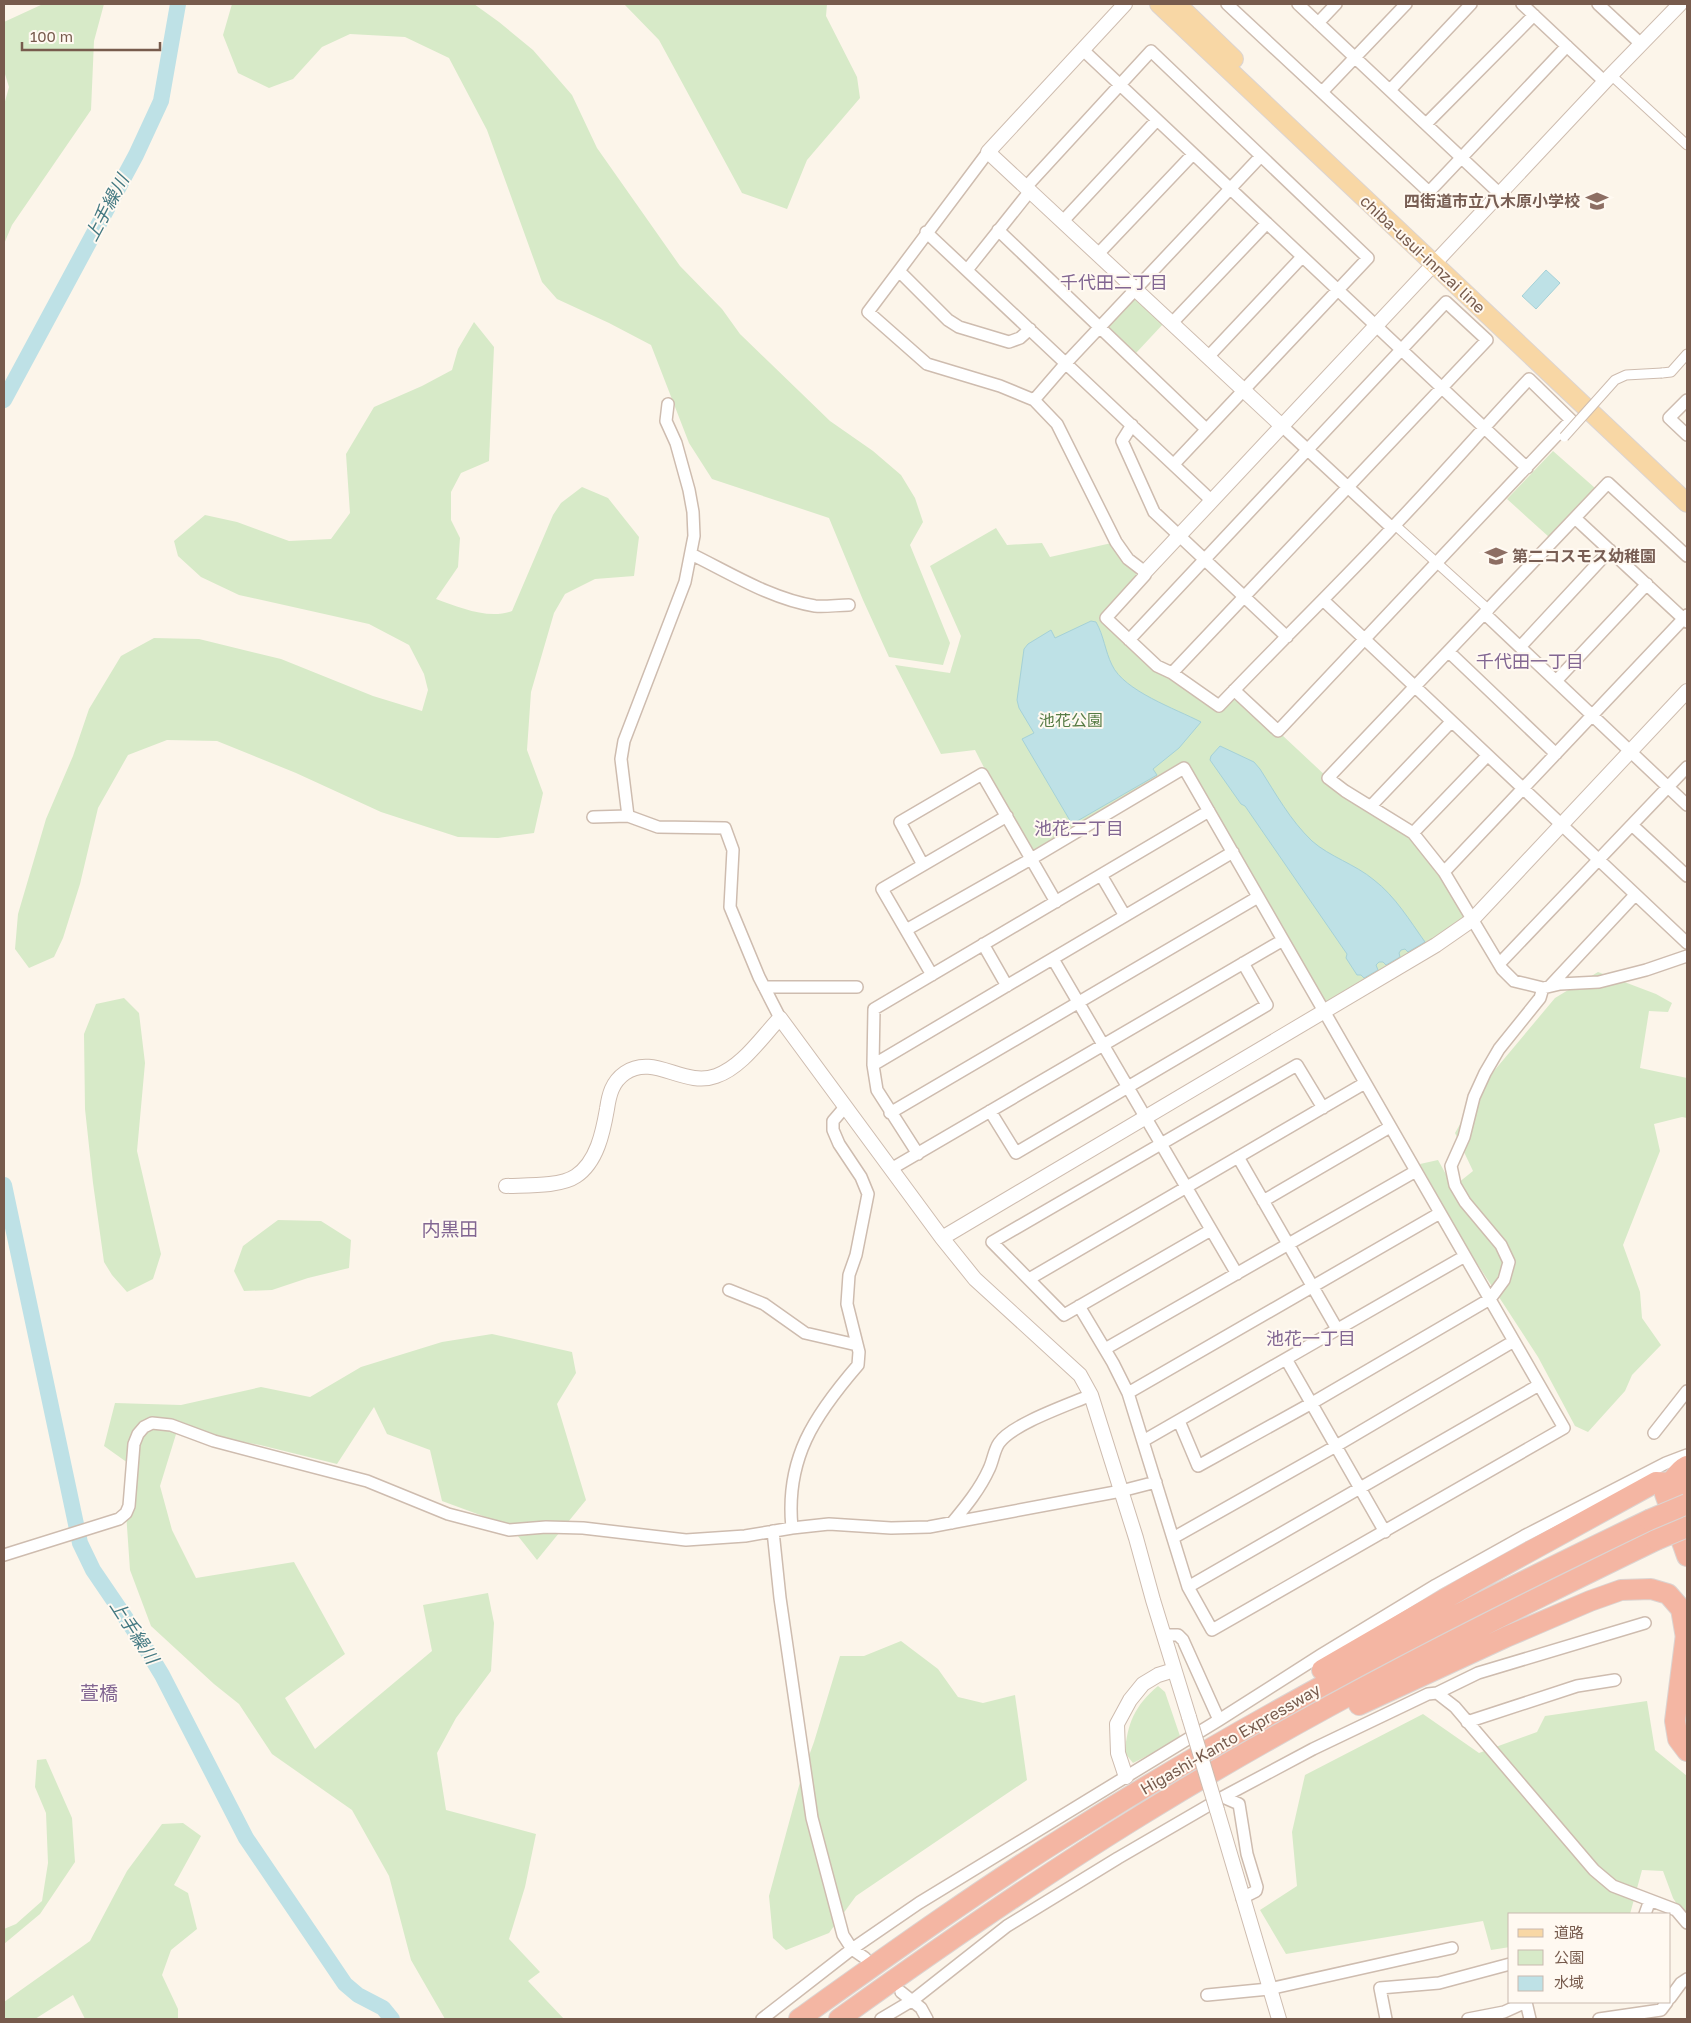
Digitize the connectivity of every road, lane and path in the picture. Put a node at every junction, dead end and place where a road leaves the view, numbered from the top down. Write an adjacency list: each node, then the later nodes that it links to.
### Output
1 (1125, 4): 16 (street)
2 (1158, 4): 38 (main road, chiba-usui-innzai line)
3 (1177, 4): 38 (main road, chiba-usui-innzai line)
4 (1227, 4): 21 (street)
5 (1298, 4): 13 (street)
6 (1336, 4): 13 (street)
7 (1406, 4): 17 (street)
8 (1472, 4): 20 (street)
9 (1522, 4): 12 (street)
10 (1598, 4): 14 (street)
11 (1680, 4): 14 (street)
12 (1534, 15): 15 (street); 23 (street)
13 (1318, 23): 17 (street)
14 (1641, 44): 18 (street)
15 (1566, 46): 18 (street); 28 (street)
16 (1083, 50): 19 (street); 25 (street)
17 (1355, 57): 20 (street); 21 (street)
18 (1608, 78): 24 (street); 31 (street)
19 (1120, 85): 22 (street); 27 (street); 29 (street)
20 (1390, 90): 23 (street)
21 (1322, 92): 28 (street)
22 (1158, 120): 26 (street); 32 (street)
23 (1426, 124): 28 (street)
24 (1687, 145)
25 (988, 152): 29 (street); 35 (street)
26 (1193, 154): 30 (street); 36 (street)
27 (1261, 156): 30 (street); 42 (street)
28 (1462, 157): 31 (street)
29 (1028, 189): 32 (street); 34 (street)
30 (1230, 189): 33 (street); 41 (street)
31 (1500, 194): 38 (street)
32 (1062, 221): 36 (street)
33 (1267, 223): 37 (street); 43 (street)
34 (998, 230): 39 (street); 45 (street)
35 (926, 232): 39 (street); 40 (street)
36 (1098, 254): 41 (street)
37 (1302, 257): 42 (street); 49 (street)
38 (1438, 260): 44 (street); 67 (main road, chiba-usui-innzai line); 69 (main road, chiba-usui-innzai line)
39 (967, 270): 46 (street)
40 (899, 272): 46 (street); 53 (street)
41 (1135, 289): 43 (street); 45 (street)
42 (1338, 290): 44 (street); 52 (street)
43 (1172, 323): 49 (street)
44 (1376, 326): 47 (street); 57 (street)
45 (1099, 327): 50 (street); 59 (street)
46 (1030, 330): 50 (street)
47 (1401, 350): 51 (street); 51 (street); 63 (street)
48 (1687, 354): 61 (street, bridge)
49 (1208, 357): 52 (street)
50 (1066, 363): 53 (street); 56 (street)
51 (1442, 388): 58 (street); 66 (street)
52 (1244, 390): 57 (street); 59 (street)
53 (1034, 400): 78 (street)
54 (1687, 400): 60 (street)
55 (668, 404): 74 (street)
56 (1132, 425): 64 (street); 72 (street)
57 (1282, 426): 63 (street); 68 (street)
58 (1484, 428): 62 (street); 65 (street); 71 (street)
59 (1206, 429): 64 (street)
60 (1687, 435)
61 (1564, 437): 62 (street)
62 (1552, 441): 65 (street)
63 (1308, 449): 66 (street); 76 (street)
64 (1174, 464): 68 (street)
65 (1527, 468): 77 (street)
66 (1348, 487): 71 (street); 80 (street)
67 (1687, 487)
68 (1212, 501): 72 (street)
69 (1687, 503)
70 (1575, 518): 73 (street); 75 (street); 83 (street)
71 (1394, 526): 77 (street); 81 (street)
72 (1179, 536): 76 (street); 78 (street)
73 (1610, 550): 79 (street); 88 (street)
74 (691, 554): 82 (street); 106 (street)
75 (1687, 556)
76 (1204, 560): 80 (street); 86 (street)
77 (1438, 563): 83 (street); 87 (street)
78 (1145, 572): 86 (street)
79 (1647, 584): 84 (street); 91 (street)
80 (1244, 597): 85 (street); 90 (street)
81 (1322, 600): 85 (street); 87 (street)
82 (849, 605)
83 (1487, 612): 88 (street); 89 (street)
84 (1686, 618): 95 (street)
85 (1286, 637): 93 (street)
86 (1130, 640): 90 (street)
87 (1365, 640): 92 (street); 93 (street)
88 (1520, 647): 91 (street)
89 (1449, 652): 92 (street); 98 (street)
90 (1172, 673): 93 (street)
91 (1556, 681): 95 (street)
92 (1415, 688): 96 (street); 104 (street)
93 (1234, 690)
94 (1687, 691): 97 (street)
95 (1592, 716): 97 (street); 98 (street)
96 (1451, 722): 99 (street); 104 (street)
97 (1630, 752): 101 (street); 109 (street)
98 (1556, 754): 102 (street)
99 (1487, 756): 102 (street); 111 (street)
100 (1687, 767): 101 (street)
101 (1668, 787): 103 (street); 110 (street)
102 (1522, 789): 109 (street); 116 (street)
103 (1687, 805)
104 (1370, 806): 111 (street)
105 (1209, 811): 112 (street); 113 (street); 117 (street)
106 (628, 816): 108 (street); 134 (street)
107 (1007, 816): 113 (street); 115 (street); 115 (street)
108 (593, 817)
109 (1561, 825): 114 (street); 123 (street)
110 (1632, 825): 114 (street); 118 (street)
111 (1414, 833): 116 (street)
112 (1233, 852): 120 (street); 122 (street)
113 (1031, 859): 121 (street); 124 (street)
114 (1598, 860): 119 (street); 131 (street)
115 (923, 865): 124 (street)
116 (1444, 872): 123 (street)
117 (1101, 875): 121 (street); 122 (street)
118 (1687, 876)
119 (1635, 895): 125 (street); 136 (street)
120 (1258, 897): 126 (street); 137 (street)
121 (1056, 902): 127 (street)
122 (1125, 916): 129 (street)
123 (1472, 920): 131 (street); 138 (street)
124 (906, 930): 132 (street)
125 (1684, 936)
126 (1283, 940): 130 (street); 138 (street)
127 (983, 944): 132 (street); 133 (street)
128 (1687, 956): 136 (street)
129 (1053, 959): 133 (street); 137 (street)
130 (1243, 963): 140 (street); 143 (street)
131 (1500, 964): 136 (street)
132 (932, 975): 141 (street)
133 (1007, 986): 141 (street)
134 (764, 987): 135 (street); 139 (street)
135 (857, 987)
136 (1546, 987): 167 (street)
137 (1078, 1002): 140 (street); 147 (street)
138 (1329, 1008): 142 (street); 148 (street)
139 (780, 1018): 144 (street); 155 (street)
140 (1103, 1045): 143 (street); 146 (street)
141 (873, 1065): 147 (street)
142 (1365, 1083): 145 (street); 149 (street)
143 (1128, 1088): 146 (street); 148 (street)
144 (845, 1107): 153 (street); 171 (street)
145 (1323, 1108): 150 (street); 152 (street)
146 (990, 1111): 151 (street)
147 (890, 1113): 151 (street)
148 (1145, 1117): 150 (street); 160 (street)
149 (1390, 1127): 154 (street); 157 (street)
150 (1161, 1144): 156 (street); 164 (street)
151 (918, 1154): 153 (street)
152 (1238, 1157): 156 (street); 157 (street)
153 (891, 1169): 160 (street)
154 (1416, 1171): 158 (street); 161 (street)
155 (506, 1186)
156 (1186, 1187): 159 (street); 164 (street)
157 (1263, 1201): 161 (street)
158 (1440, 1213): 162 (street); 165 (street)
159 (1211, 1230): 163 (street); 168 (street)
160 (942, 1238): 177 (street)
161 (1288, 1244): 163 (street); 165 (street)
162 (1465, 1256): 167 (street); 169 (street)
163 (1237, 1274): 172 (street)
164 (1029, 1279): 168 (street)
165 (1313, 1287): 169 (street); 176 (street)
166 (729, 1290): 171 (street)
167 (1490, 1299): 170 (street); 178 (street)
168 (1079, 1306): 172 (street)
169 (1338, 1329): 173 (street)
170 (1514, 1341): 174 (street); 182 (street)
171 (857, 1345): 193 (street)
172 (1105, 1349): 176 (street)
173 (1286, 1359): 178 (street); 179 (street)
174 (1540, 1385): 187 (street); 195 (street)
175 (1687, 1391): 180 (street)
176 (1128, 1393): 181 (street)
177 (1091, 1395): 188 (street); 191 (street)
178 (1312, 1403): 179 (street); 182 (street)
179 (1179, 1420): 181 (street)
180 (1654, 1433)
181 (1143, 1441): 185 (street)
182 (1336, 1446): 187 (street); 196 (street)
183 (1687, 1455): 206 (street)
184 (1687, 1466): 186 (highway)
185 (1156, 1482): 188 (street); 196 (street)
186 (1670, 1482): 190 (highway); 198 (highway); 209 (highway)
187 (1361, 1489): 195 (street); 199 (street)
188 (1121, 1491): 191 (street); 202 (street)
189 (1687, 1504): 209 (highway, Higashi-Kanto Expressway, bridge)
190 (1687, 1508)
191 (952, 1523): 193 (street)
192 (1687, 1527): 211 (highway, Higashi-Kanto Expressway, bridge)
193 (792, 1528): 194 (street)
194 (773, 1531): 197 (street); 218 (street)
195 (1386, 1532): 199 (street)
196 (1173, 1538): 199 (street)
197 (4, 1555)
198 (1687, 1556)
199 (1188, 1587)
200 (1645, 1623): 205 (street)
201 (1686, 1632): 208 (highway); 211 (highway)
202 (1164, 1635): 203 (street); 206 (street)
203 (1174, 1670): 210 (street); 213 (street, bridge)
204 (1616, 1680): 207 (street)
205 (1437, 1693): 207 (street); 212 (street)
206 (1219, 1720): 210 (street)
207 (1467, 1722): 214 (street)
208 (1687, 1751)
209 (1169, 1773): 231 (highway, Higashi-Kanto Expressway)
210 (1126, 1776): 218 (street)
211 (1198, 1781): 232 (highway, Higashi-Kanto Expressway)
212 (1223, 1797): 213 (street); 226 (street)
213 (1242, 1898): 222 (street)
214 (1650, 1900): 215 (street); 216 (street)
215 (1645, 1913)
216 (1687, 1923)
217 (1452, 1948): 222 (street)
218 (852, 1949): 219 (street); 230 (street)
219 (865, 1958)
220 (1508, 1965): 236 (street)
221 (1687, 1979): 225 (street)
222 (1269, 1989): 224 (street); 235 (street)
223 (901, 1992): 226 (street)
224 (1207, 1995)
225 (1671, 1997)
226 (913, 2000): 233 (street); 234 (street)
227 (1524, 2003): 237 (street)
228 (1526, 2003): 238 (street)
229 (1666, 2003): 239 (street)
230 (762, 2019)
231 (799, 2019)
232 (839, 2019)
233 (881, 2019)
234 (927, 2019)
235 (1278, 2019)
236 (1386, 2019)
237 (1468, 2019)
238 (1530, 2019)
239 (1599, 2019)

